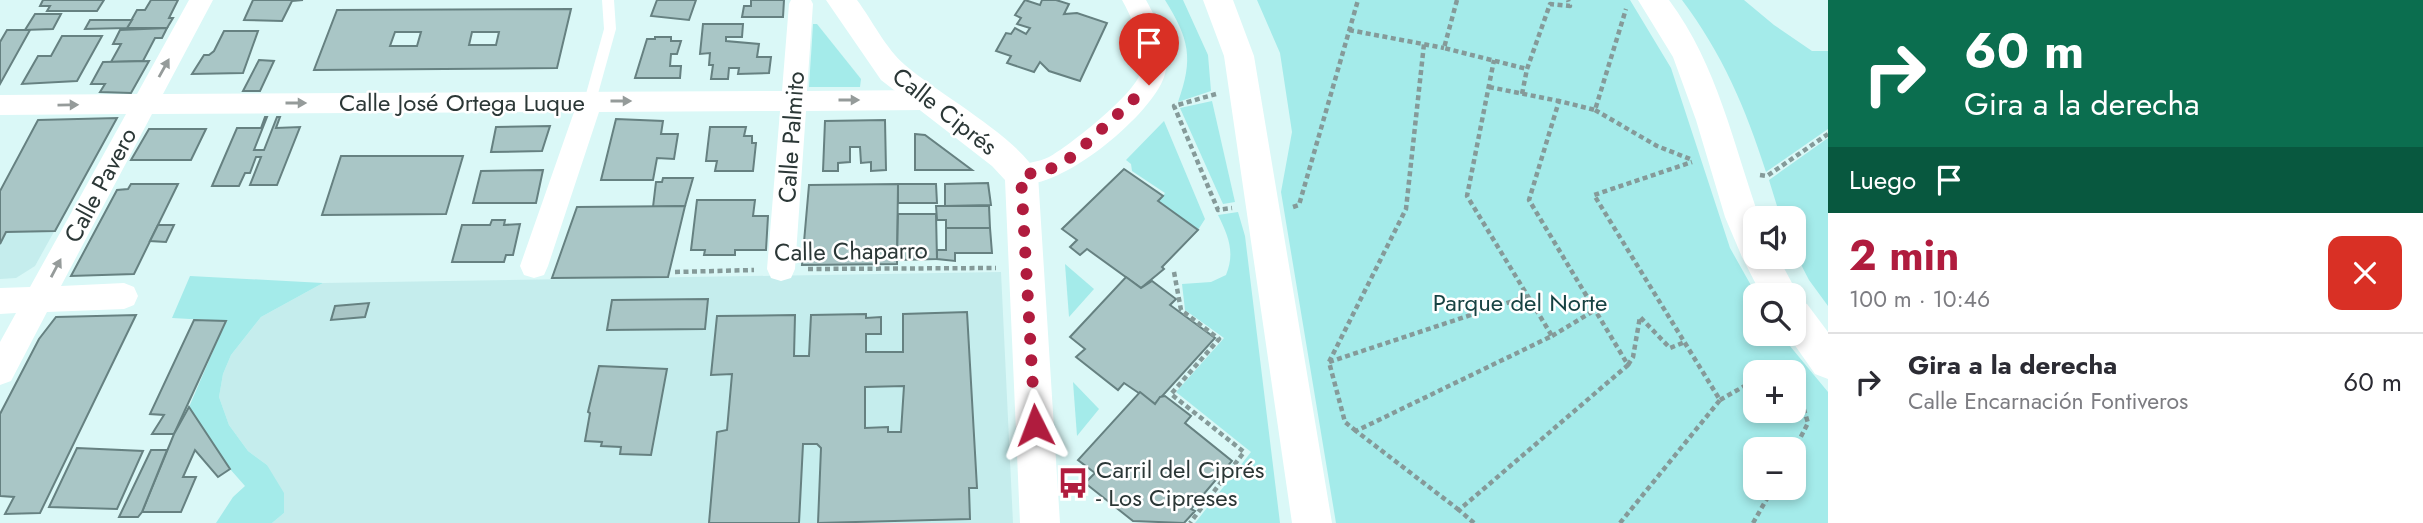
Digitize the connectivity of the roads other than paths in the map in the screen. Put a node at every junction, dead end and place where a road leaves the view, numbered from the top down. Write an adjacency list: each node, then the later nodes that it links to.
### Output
1 (201, 0): 11 (street, Calle Pavero, one-way to 1)
2 (841, 0): 9 (street, Calle Ciprés)
3 (1134, 0): 13 (street)
4 (1218, 0): 24 (street)
5 (1653, 0): 14 (street)
6 (608, 1): 10 (lane)
7 (801, 4): 8 (street, Calle Palmito)
8 (793, 100): 9 (street, Calle José Ortega Luque, one-way to 9); 10 (street, Calle José Ortega Luque, one-way to 8); 16 (street, Calle Palmito)
9 (925, 100): 13 (street, Calle Ciprés)
10 (590, 101): 11 (street, Calle José Ortega Luque, one-way to 10); 15 (street)
11 (145, 103): 12 (street, Calle José Ortega Luque, one-way to 11); 18 (street, Calle Pavero, one-way to 11)
12 (0, 105)
13 (1021, 176): 23 (street)
14 (1743, 211)
15 (534, 266)
16 (781, 269)
17 (124, 296): 18 (street)
18 (38, 299): 19 (street); 22 (street, Calle Pavero)
19 (0, 300)
20 (1806, 332): 21 (street)
21 (1828, 362)
22 (0, 371)
23 (1040, 523)
24 (1312, 523)

